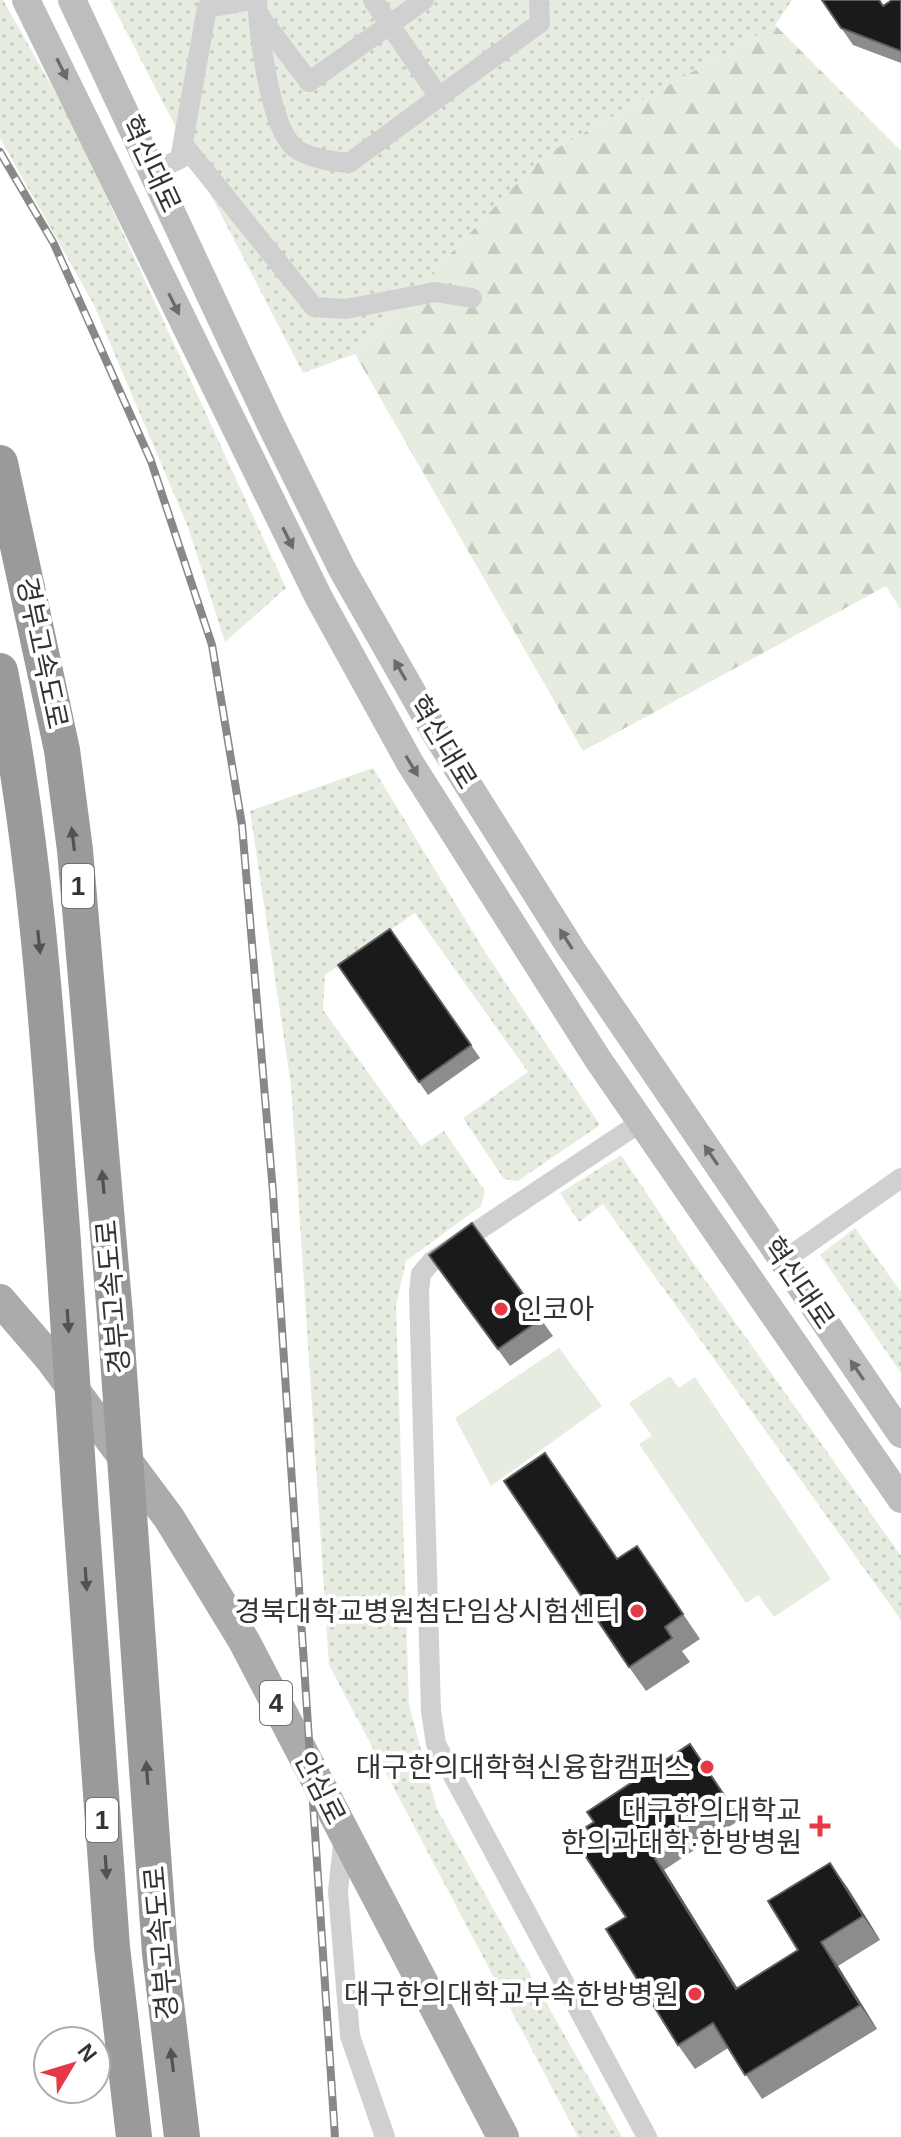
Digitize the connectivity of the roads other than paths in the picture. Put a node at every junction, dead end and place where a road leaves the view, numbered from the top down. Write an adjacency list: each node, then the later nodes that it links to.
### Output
1 (26, 0): 14 (main road, one-way to 14)
2 (72, 0): 10 (main road, 혁신대로)
3 (373, 0): 7 (street)
4 (424, 0): 7 (street)
5 (539, 0): 8 (street)
6 (256, 5): 7 (street); 8 (street); 9 (street)
7 (390, 25): 8 (street)
8 (439, 97)
9 (183, 144): 10 (street); 11 (street)
10 (154, 171): 16 (main road, 혁신대로, one-way to 10)
11 (472, 298)
12 (0, 463): 22 (highway, 경부고속도로 / 1, one-way to 12, bridge)
13 (0, 671): 21 (highway, 경부고속도로 / 1, one-way to 21, bridge)
14 (641, 1122): 19 (main road); 25 (street)
15 (901, 1178): 16 (street)
16 (783, 1261): 18 (main road, 혁신대로, one-way to 16)
17 (0, 1300): 20 (main road, 안심로 / 4)
18 (901, 1434)
19 (901, 1499)
20 (344, 1835): 23 (street); 24 (main road, 안심로 / 4)
21 (134, 2137)
22 (182, 2137)
23 (385, 2137)
24 (503, 2137)
25 (647, 2137)

